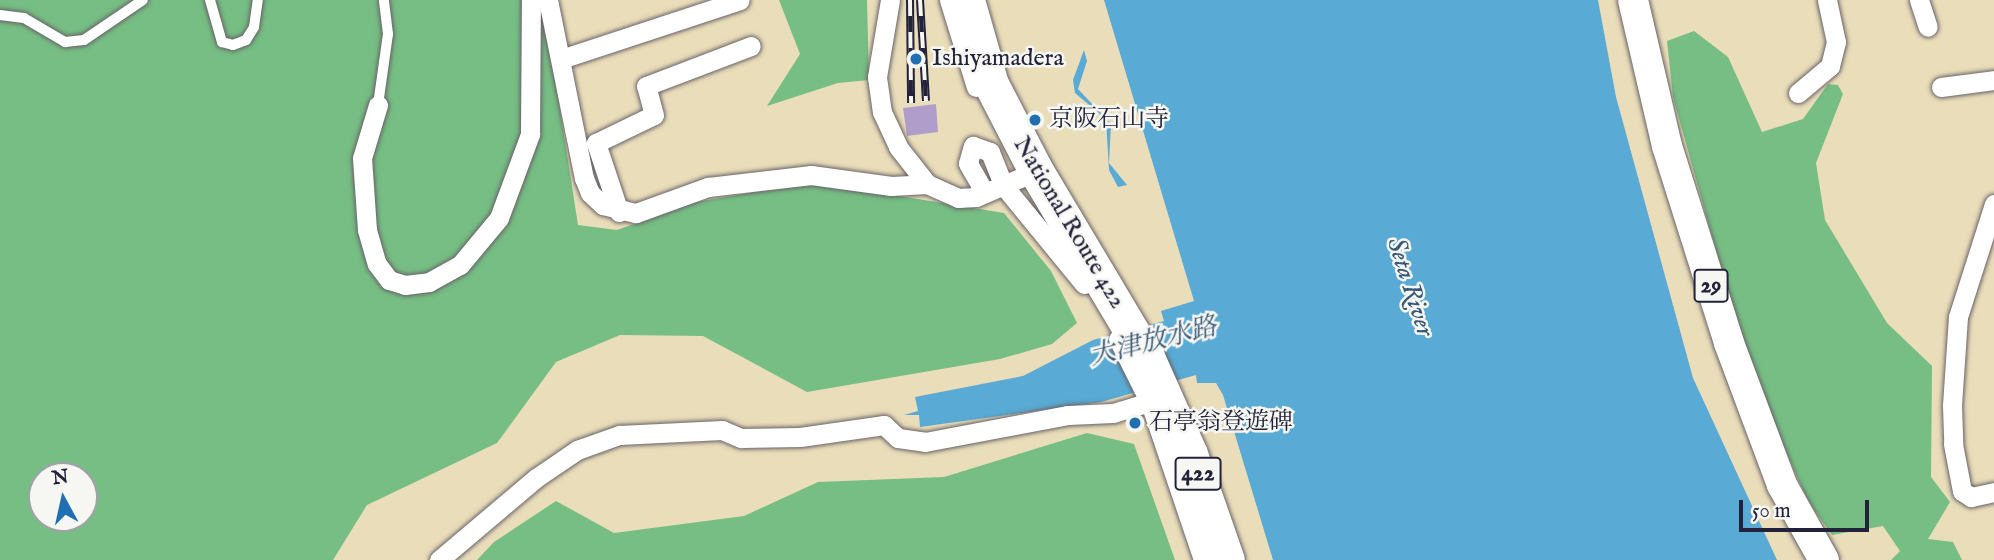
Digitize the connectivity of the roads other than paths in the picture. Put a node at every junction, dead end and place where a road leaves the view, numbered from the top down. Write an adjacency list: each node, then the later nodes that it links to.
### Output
1 (144, 0): 14 (lane)
2 (209, 0): 3 (lane)
3 (258, 0)
4 (384, 0): 21 (lane)
5 (531, 0): 21 (street)
6 (548, 0): 17 (street)
7 (740, 0): 17 (street)
8 (890, 0): 23 (street)
9 (949, 0): 22 (street)
10 (967, 0): 22 (highway, National Route 422 / 422)
11 (1633, 0): 31 (main road, 29)
12 (1827, 0): 20 (street)
13 (1919, 0): 15 (street)
14 (0, 15)
15 (1928, 27)
16 (751, 47): 25 (street)
17 (561, 60): 25 (street)
18 (1994, 80): 19 (street)
19 (1941, 87)
20 (1798, 93)
21 (378, 105)
22 (1012, 182): 23 (street); 26 (street); 26 (highway, National Route 422 / 422)
23 (927, 184): 25 (street)
24 (1994, 204): 27 (street)
25 (619, 212)
26 (1159, 397): 28 (street); 29 (street); 30 (highway, National Route 422 / 422)
27 (1994, 492)
28 (439, 560)
29 (1203, 560)
30 (1227, 560)
31 (1824, 560)

